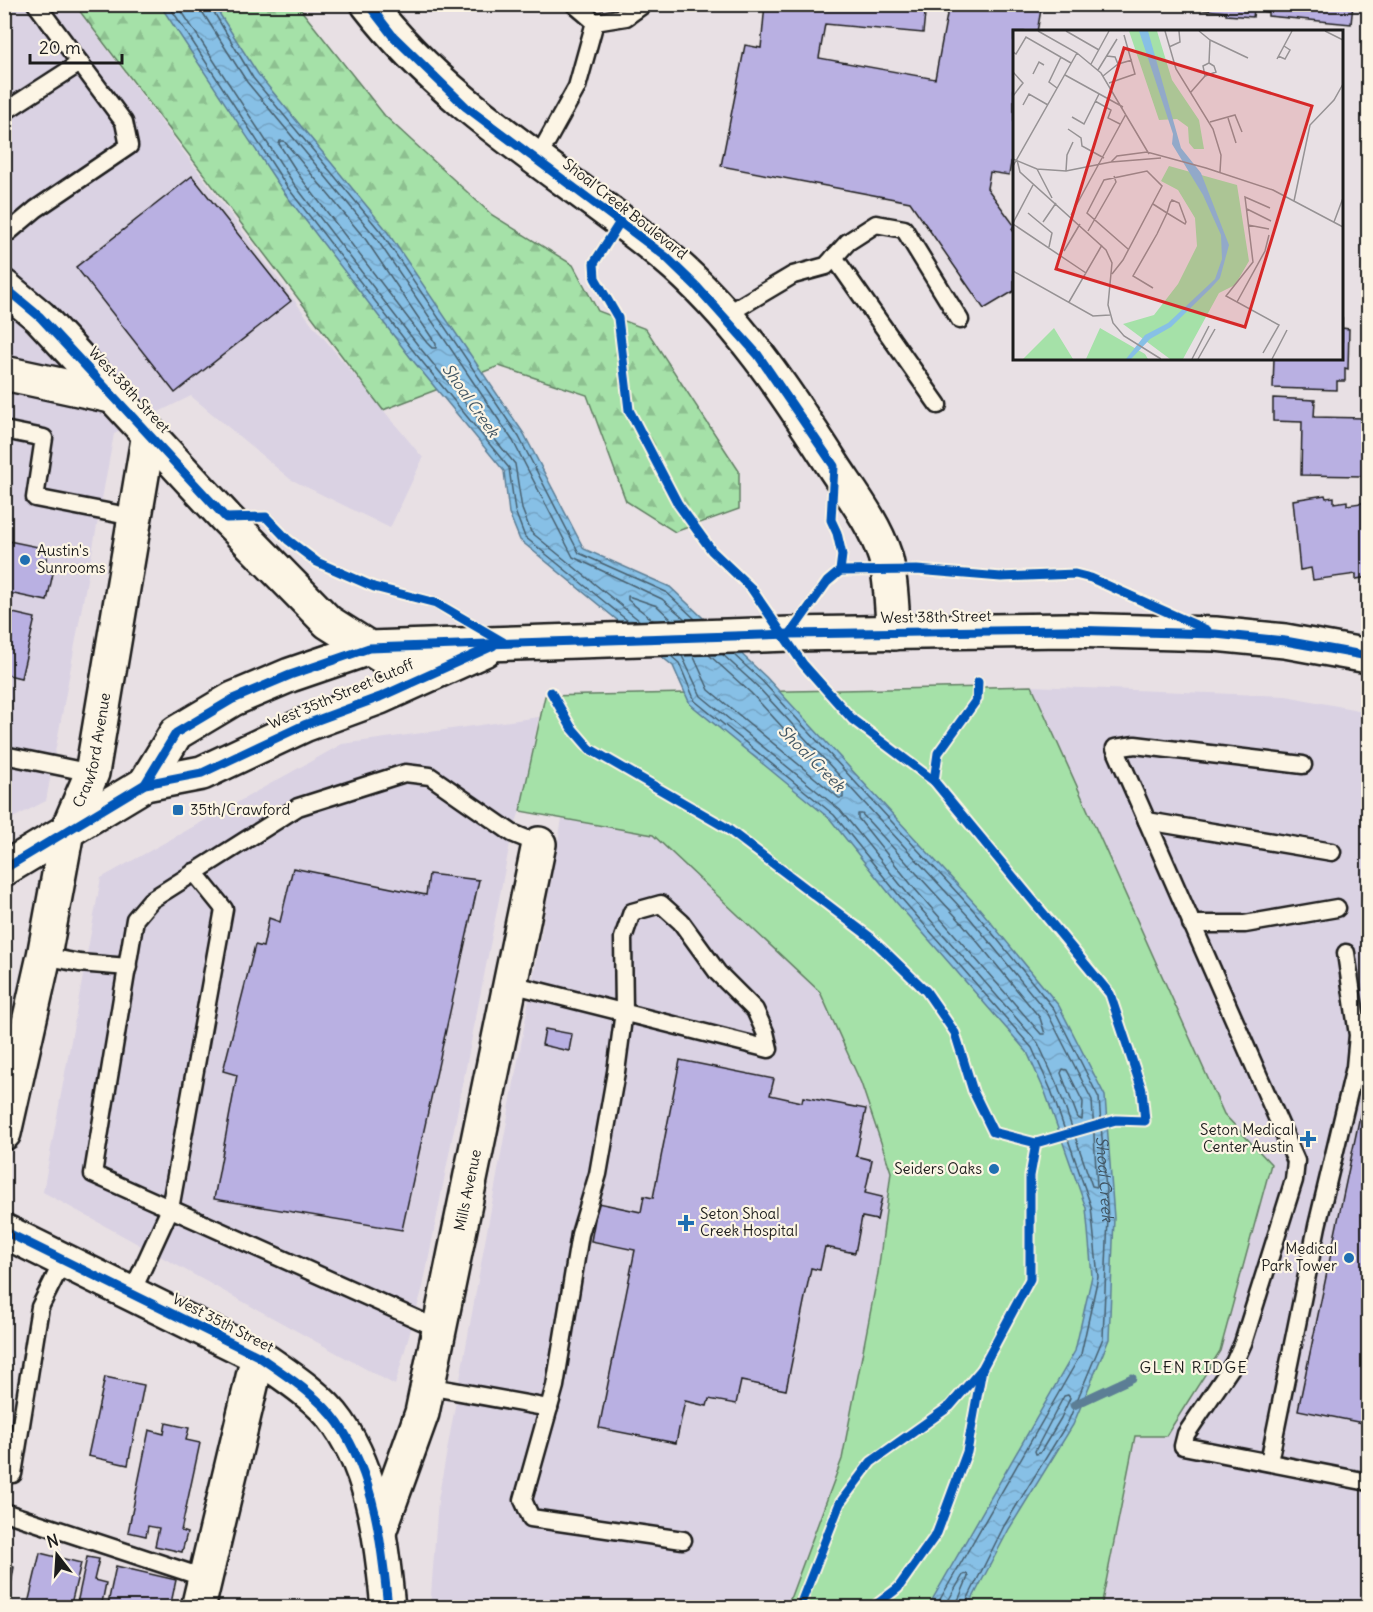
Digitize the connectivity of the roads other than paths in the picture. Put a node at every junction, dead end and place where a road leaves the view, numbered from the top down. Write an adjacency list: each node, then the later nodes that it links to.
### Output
1 (36, 4): 6 (lane)
2 (368, 4): 8 (street, Shoal Creek Boulevard)
3 (574, 4): 5 (lane)
4 (644, 4): 5 (lane)
5 (595, 22): 8 (lane)
6 (80, 63): 7 (lane); 9 (lane)
7 (4, 112)
8 (537, 159): 12 (street, Shoal Creek Boulevard)
9 (4, 236)
10 (834, 257): 12 (lane); 13 (lane); 16 (lane)
11 (4, 287): 15 (street, West 38th Street)
12 (724, 316): 20 (street, Shoal Creek Boulevard)
13 (960, 320)
14 (4, 373): 15 (street)
15 (116, 397): 18 (street, West 38th Street)
16 (938, 405)
17 (4, 430): 19 (lane)
18 (149, 433): 19 (street, Crawford Avenue); 22 (street, West 38th Street)
19 (133, 516): 27 (street, Crawford Avenue)
20 (894, 633): 21 (street, West 38th Street); 23 (street, West 38th Street)
21 (503, 642): 22 (street, West 35th Street Cutoff); 24 (street, West 35th Street Cutoff)
22 (369, 648): 24 (street, West 38th Street); 28 (street, West 35th Street Cutoff)
23 (1368, 656)
24 (418, 679): 28 (street, West 35th Street Cutoff)
25 (4, 755): 27 (lane)
26 (1303, 765): 29 (lane)
27 (92, 773): 30 (street, Crawford Avenue)
28 (145, 784): 30 (street, West 35th Street Cutoff)
29 (1147, 821): 32 (lane); 36 (lane)
30 (67, 831): 33 (street, West 35th Street Cutoff); 38 (street, Crawford Avenue)
31 (539, 844): 34 (lane); 40 (street, Mills Avenue)
32 (1332, 852)
33 (4, 869)
34 (194, 872): 39 (lane); 43 (lane)
35 (1336, 908): 36 (lane)
36 (1191, 924): 51 (lane)
37 (1346, 953): 51 (lane)
38 (44, 956): 39 (lane); 42 (street, Crawford Avenue)
39 (128, 967): 43 (lane)
40 (511, 984): 41 (lane); 47 (street, Mills Avenue)
41 (624, 1011): 41 (lane); 50 (lane)
42 (4, 1133)
43 (170, 1209): 46 (lane); 47 (lane)
44 (4, 1232): 45 (street, West 35th Street)
45 (63, 1261): 46 (street, West 35th Street); 52 (lane)
46 (131, 1294): 48 (street, West 35th Street)
47 (440, 1329): 49 (street, Mills Avenue)
48 (258, 1356): 55 (street, West 35th Street); 57 (street)
49 (428, 1386): 50 (lane); 55 (street, Mills Avenue)
50 (549, 1408): 56 (lane)
51 (1269, 1462): 53 (lane)
52 (13, 1474)
53 (1368, 1482)
54 (4, 1512): 57 (lane)
55 (379, 1532): 58 (street, West 35th Street)
56 (683, 1540)
57 (201, 1593)
58 (388, 1608)

